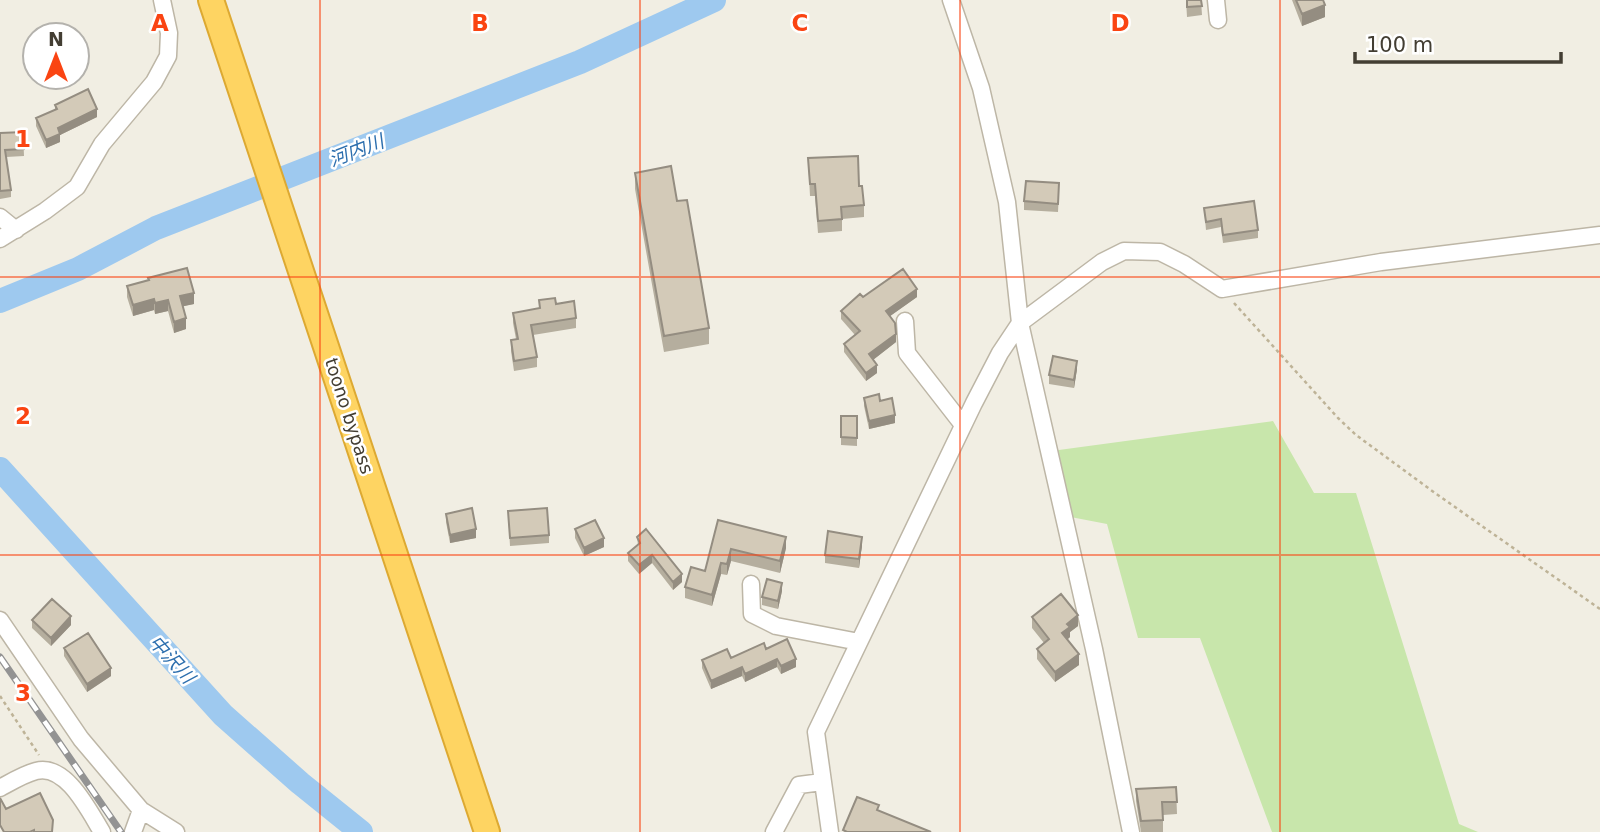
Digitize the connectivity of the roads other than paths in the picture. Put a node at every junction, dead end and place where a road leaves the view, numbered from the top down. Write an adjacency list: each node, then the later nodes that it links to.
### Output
1 (162, 0): 9 (street)
2 (211, 0): 7 (highway, toono bypass)
3 (229, 0): 7 (highway, toono bypass)
4 (951, 0): 13 (street)
5 (1216, 0): 6 (street)
6 (1218, 20)
7 (258, 114): 14 (highway, toono bypass)
8 (0, 217): 9 (street)
9 (16, 230): 11 (street)
10 (1600, 235): 13 (street)
11 (0, 239)
12 (905, 321): 15 (street)
13 (1020, 323): 15 (street); 29 (street)
14 (333, 340): 25 (highway, toono bypass); 26 (highway, toono bypass)
15 (963, 425): 18 (street)
16 (751, 584): 18 (street)
17 (0, 620): 21 (street)
18 (859, 642): 19 (street)
19 (822, 782): 27 (street); 28 (street)
20 (0, 788): 23 (street)
21 (141, 810): 22 (street); 24 (street)
22 (135, 830)
23 (102, 832)
24 (176, 832)
25 (487, 832)
26 (504, 832)
27 (774, 832)
28 (830, 832)
29 (1132, 832)

